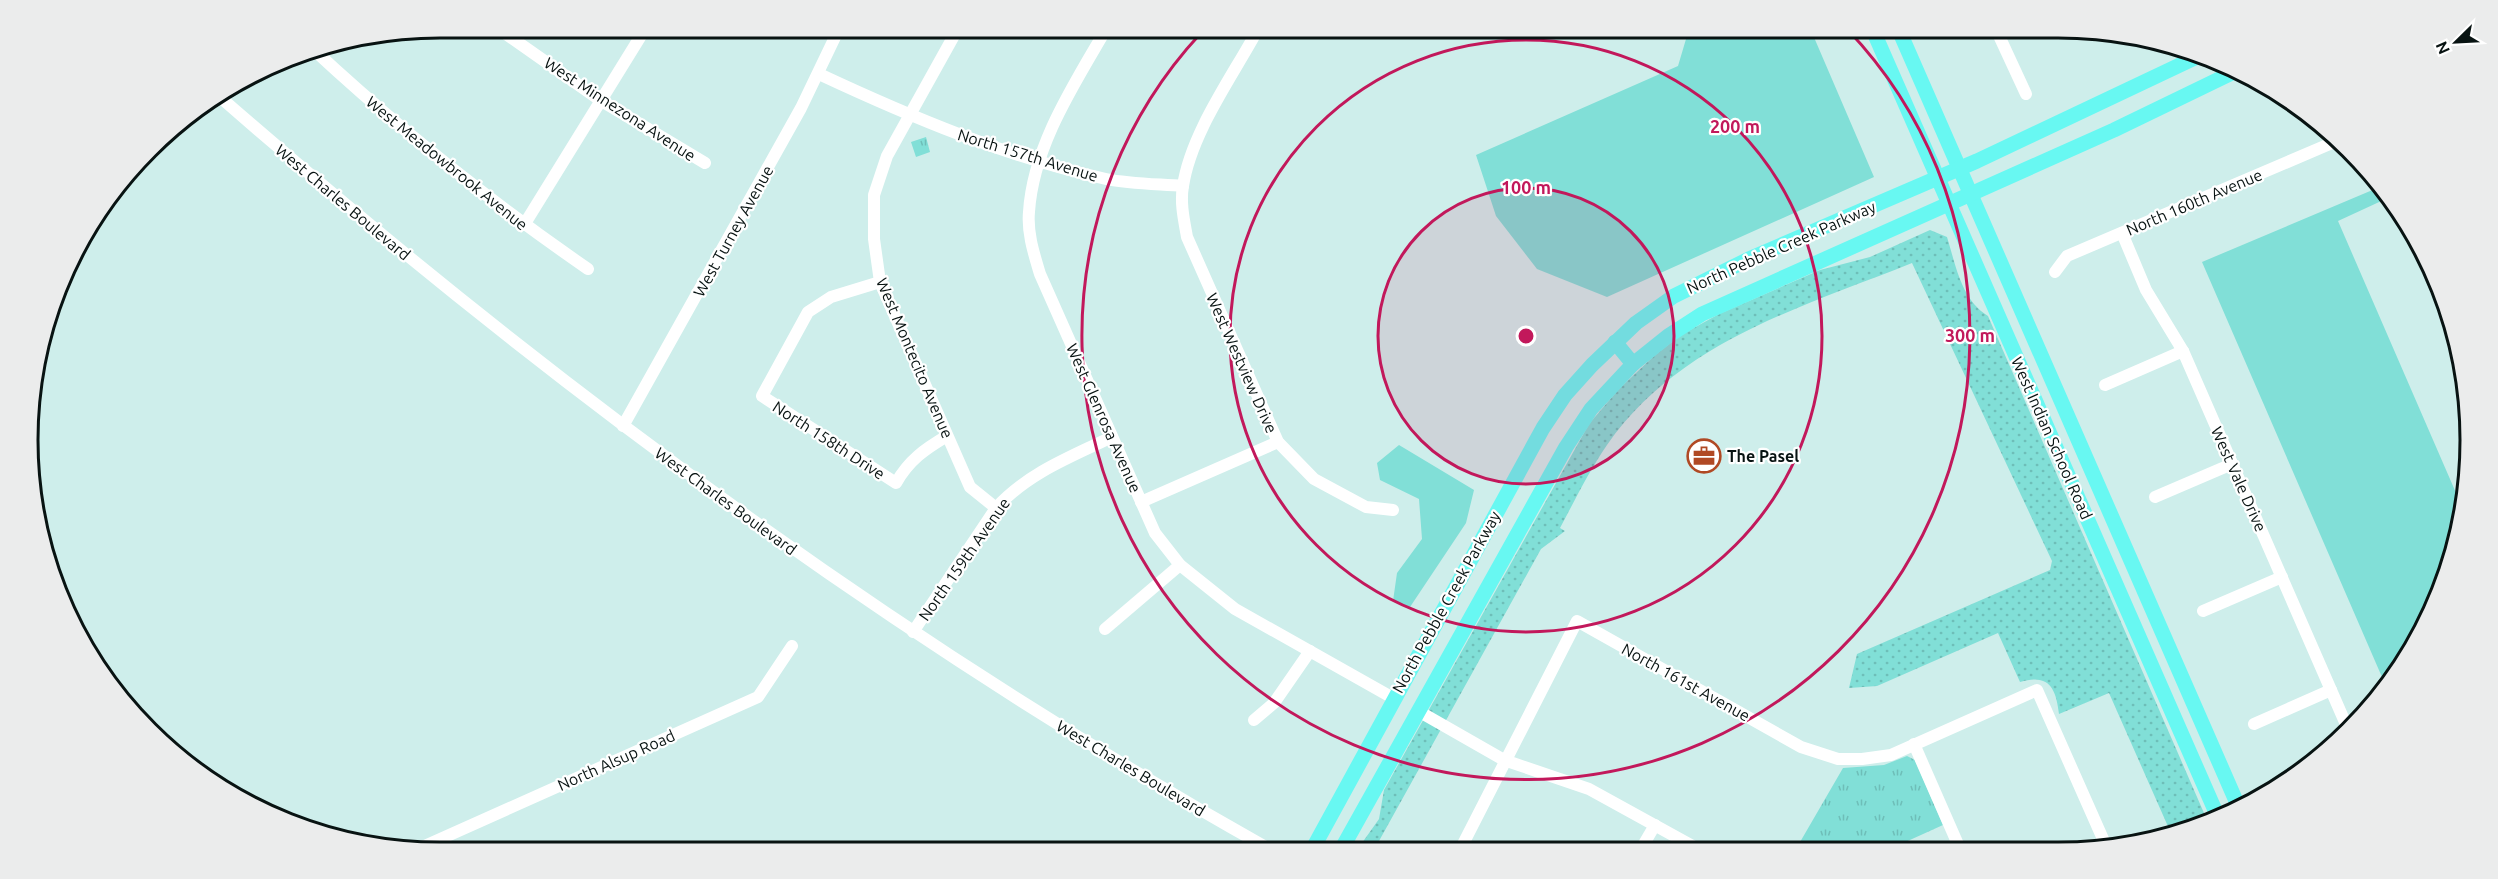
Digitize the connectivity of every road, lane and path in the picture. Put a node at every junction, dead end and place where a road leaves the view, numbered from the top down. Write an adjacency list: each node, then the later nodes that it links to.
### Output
1 (512, 38): 16 (street, West Minnezona Avenue)
2 (639, 38): 16 (street)
3 (835, 38): 12 (street, West Turney Avenue)
4 (953, 38): 17 (street, West Montecito Avenue)
5 (1100, 38): 19 (street, West Glenrosa Avenue)
6 (1253, 38): 23 (street)
7 (1876, 38): 22 (main road, West Indian School Road)
8 (1902, 38): 21 (main road, West Indian School Road)
9 (2000, 38): 14 (street)
10 (320, 56): 26 (street, West Meadowbrook Avenue)
11 (2190, 60): 21 (main road, North Pebble Creek Parkway)
12 (819, 74): 17 (street, North 157th Avenue); 35 (street, West Turney Avenue)
13 (2227, 75): 24 (main road, North Pebble Creek Parkway)
14 (2026, 94)
15 (224, 100): 35 (street, West Charles Boulevard)
16 (600, 100): 20 (street, West Minnezona Avenue); 26 (street)
17 (909, 117): 19 (street, North 157th Avenue); 30 (street, West Montecito Avenue)
18 (2331, 143): 27 (street, North 160th Avenue)
19 (1039, 161): 23 (street, North 157th Avenue); 37 (street, West Glenrosa Avenue)
20 (705, 163)
21 (1959, 168): 22 (main road, North Pebble Creek Parkway); 24 (main road, West Indian School Road)
22 (1938, 177): 25 (main road, West Indian School Road); 31 (main road, North Pebble Creek Parkway)
23 (1183, 186): 38 (street, West Westview Drive)
24 (1971, 195): 25 (main road, North Pebble Creek Parkway); 59 (main road, West Indian School Road)
25 (1950, 204): 33 (main road, North Pebble Creek Parkway); 60 (main road, West Indian School Road)
26 (524, 225): 28 (street, West Meadowbrook Avenue)
27 (2122, 233): 29 (street, North 160th Avenue); 32 (street, West Vale Drive)
28 (588, 270)
29 (2055, 272)
30 (880, 282): 36 (street, West Montecito Avenue); 36 (street, North 158th Drive)
31 (1615, 342): 33 (main road); 52 (main road, North Pebble Creek Parkway)
32 (2183, 351): 34 (street); 39 (street, West Vale Drive)
33 (1633, 364): 53 (main road, North Pebble Creek Parkway)
34 (2105, 385)
35 (623, 426): 48 (street, West Charles Boulevard)
36 (947, 436): 42 (street, West Montecito Avenue)
37 (1112, 437): 41 (street, West Glenrosa Avenue); 42 (street, North 159th Avenue)
38 (1278, 442): 41 (street); 43 (street, West Westview Drive)
39 (2232, 464): 40 (street); 45 (street, West Vale Drive)
40 (2155, 497)
41 (1141, 502): 44 (street, West Glenrosa Avenue)
42 (996, 508): 48 (street, North 159th Avenue)
43 (1393, 510)
44 (1180, 565): 47 (street); 50 (street, West Glenrosa Avenue)
45 (2282, 577): 46 (street); 51 (street, West Vale Drive)
46 (2204, 611)
47 (1105, 629)
48 (913, 632): 64 (street, West Charles Boulevard)
49 (792, 646): 63 (street, North Alsup Road)
50 (1310, 651): 52 (street, West Glenrosa Avenue); 54 (street)
51 (2331, 690): 55 (street, West Vale Drive); 56 (street)
52 (1394, 698): 65 (main road, North Pebble Creek Parkway)
53 (1420, 712): 58 (street); 66 (main road, North Pebble Creek Parkway)
54 (1254, 720)
55 (2345, 722)
56 (2254, 724)
57 (1914, 744): 58 (street, North 161st Avenue); 62 (street, North 161st Avenue); 70 (street)
58 (1504, 760): 61 (street); 67 (street, North 161st Avenue)
59 (2236, 800)
60 (2215, 810)
61 (1655, 825): 68 (street); 69 (street)
62 (2103, 839)
63 (434, 842)
64 (1258, 842)
65 (1316, 842)
66 (1346, 842)
67 (1464, 842)
68 (1645, 842)
69 (1685, 842)
70 (1957, 842)

